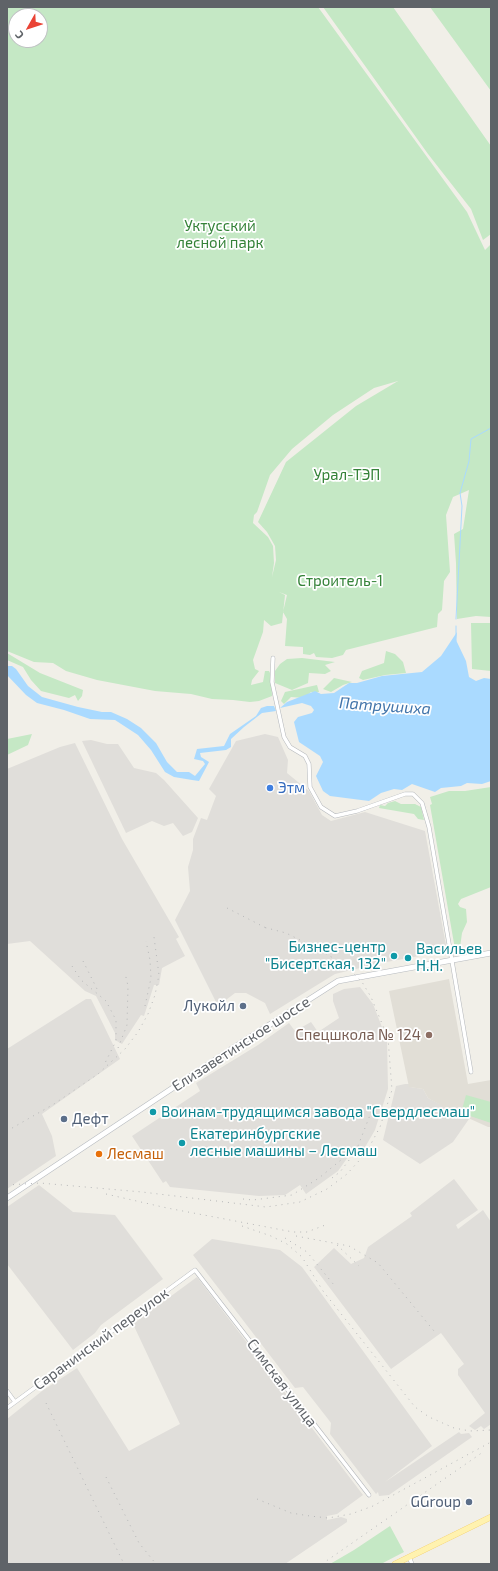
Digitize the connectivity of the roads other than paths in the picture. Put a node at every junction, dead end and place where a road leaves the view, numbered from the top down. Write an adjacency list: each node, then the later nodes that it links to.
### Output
1 (273, 658): 3 (street)
2 (491, 953): 3 (main road, Елизаветинское шоссе)
3 (451, 960): 4 (street); 5 (main road, Елизаветинское шоссе)
4 (471, 1072)
5 (7, 1198)
6 (195, 1270): 8 (street, Саранинский переулок); 10 (street, Симская улица)
7 (7, 1391): 8 (street)
8 (15, 1402): 9 (street, Саранинский переулок)
9 (7, 1408)
10 (369, 1495)
11 (491, 1517): 12 (main road)
12 (409, 1557): 13 (main road); 14 (street)
13 (395, 1564)
14 (412, 1564)

